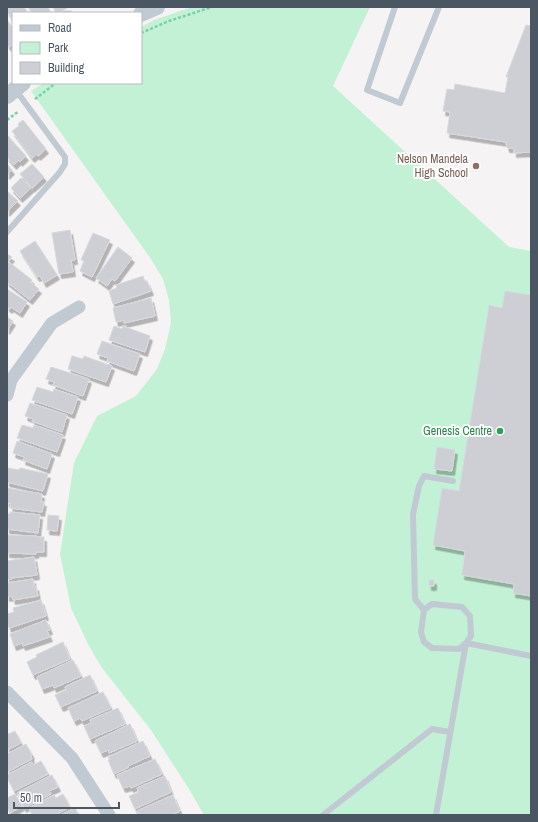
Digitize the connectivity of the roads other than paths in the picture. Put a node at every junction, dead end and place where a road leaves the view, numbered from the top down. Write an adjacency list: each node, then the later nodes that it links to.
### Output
1 (158, 7): 4 (street)
2 (395, 7): 3 (lane)
3 (439, 7)
4 (142, 14)
5 (15, 89): 6 (lane)
6 (7, 232)
7 (79, 308): 8 (street)
8 (7, 395)
9 (453, 481): 10 (lane)
10 (424, 610): 11 (lane); 11 (lane)
11 (466, 643): 12 (lane); 14 (lane)
12 (531, 656)
13 (7, 692): 15 (street)
14 (450, 732): 16 (lane); 17 (lane)
15 (109, 815)
16 (324, 815)
17 (436, 815)

